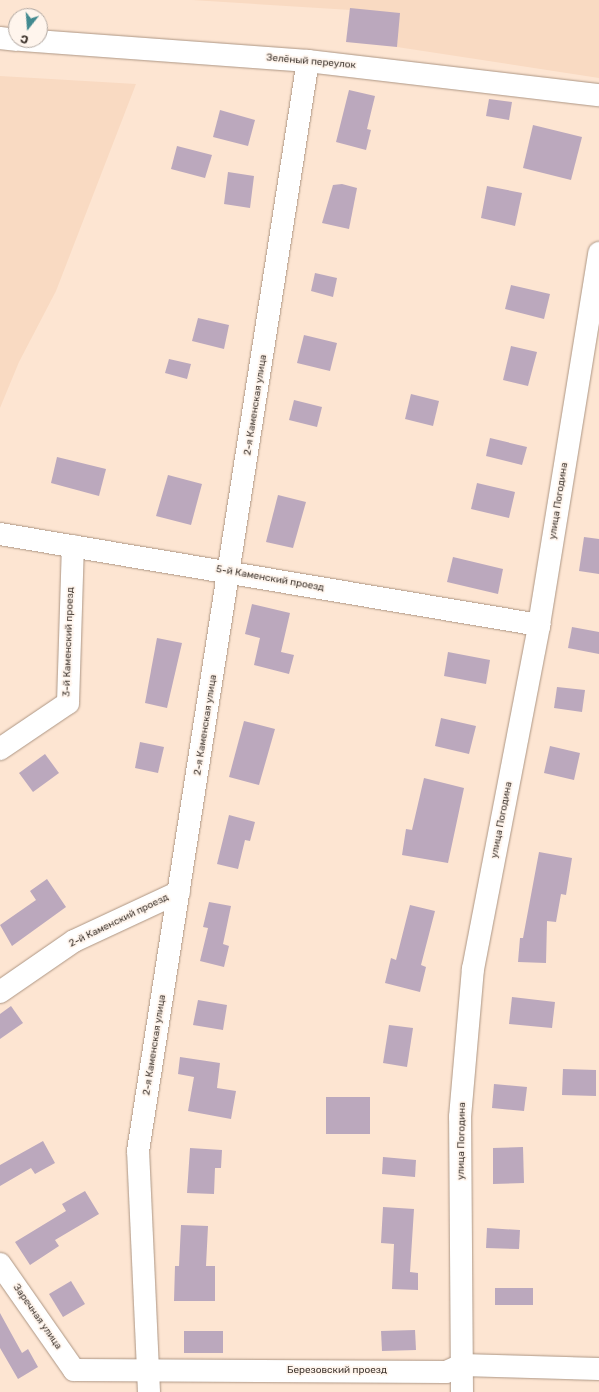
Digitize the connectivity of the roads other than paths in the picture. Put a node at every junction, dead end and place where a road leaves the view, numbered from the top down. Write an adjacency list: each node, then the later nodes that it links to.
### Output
1 (48, 42): 2 (street, Зелёный переулок)
2 (308, 61): 3 (street, Зелёный переулок); 7 (street, 2-я Каменская улица)
3 (599, 95)
4 (599, 253): 8 (street, улица Погодина)
5 (0, 534): 6 (street, 5-й Каменский проезд)
6 (73, 546): 7 (street, 5-й Каменский проезд); 9 (street, 3-й Каменский проезд)
7 (230, 572): 8 (street, 5-й Каменский проезд); 10 (street, 2-я Каменская улица)
8 (539, 625): 13 (street, улица Погодина)
9 (0, 749)
10 (179, 892): 11 (street, 2-й Каменский проезд); 16 (street, 2-я Каменская улица)
11 (0, 992)
12 (0, 1264): 15 (street, Заречная улица)
13 (462, 1365): 14 (street, Березовский проезд); 16 (street, Березовский проезд); 18 (street, улица Погодина)
14 (599, 1369)
15 (74, 1370): 16 (street, Березовский проезд)
16 (149, 1370): 17 (street, 2-я Каменская улица)
17 (148, 1392)
18 (462, 1392)

